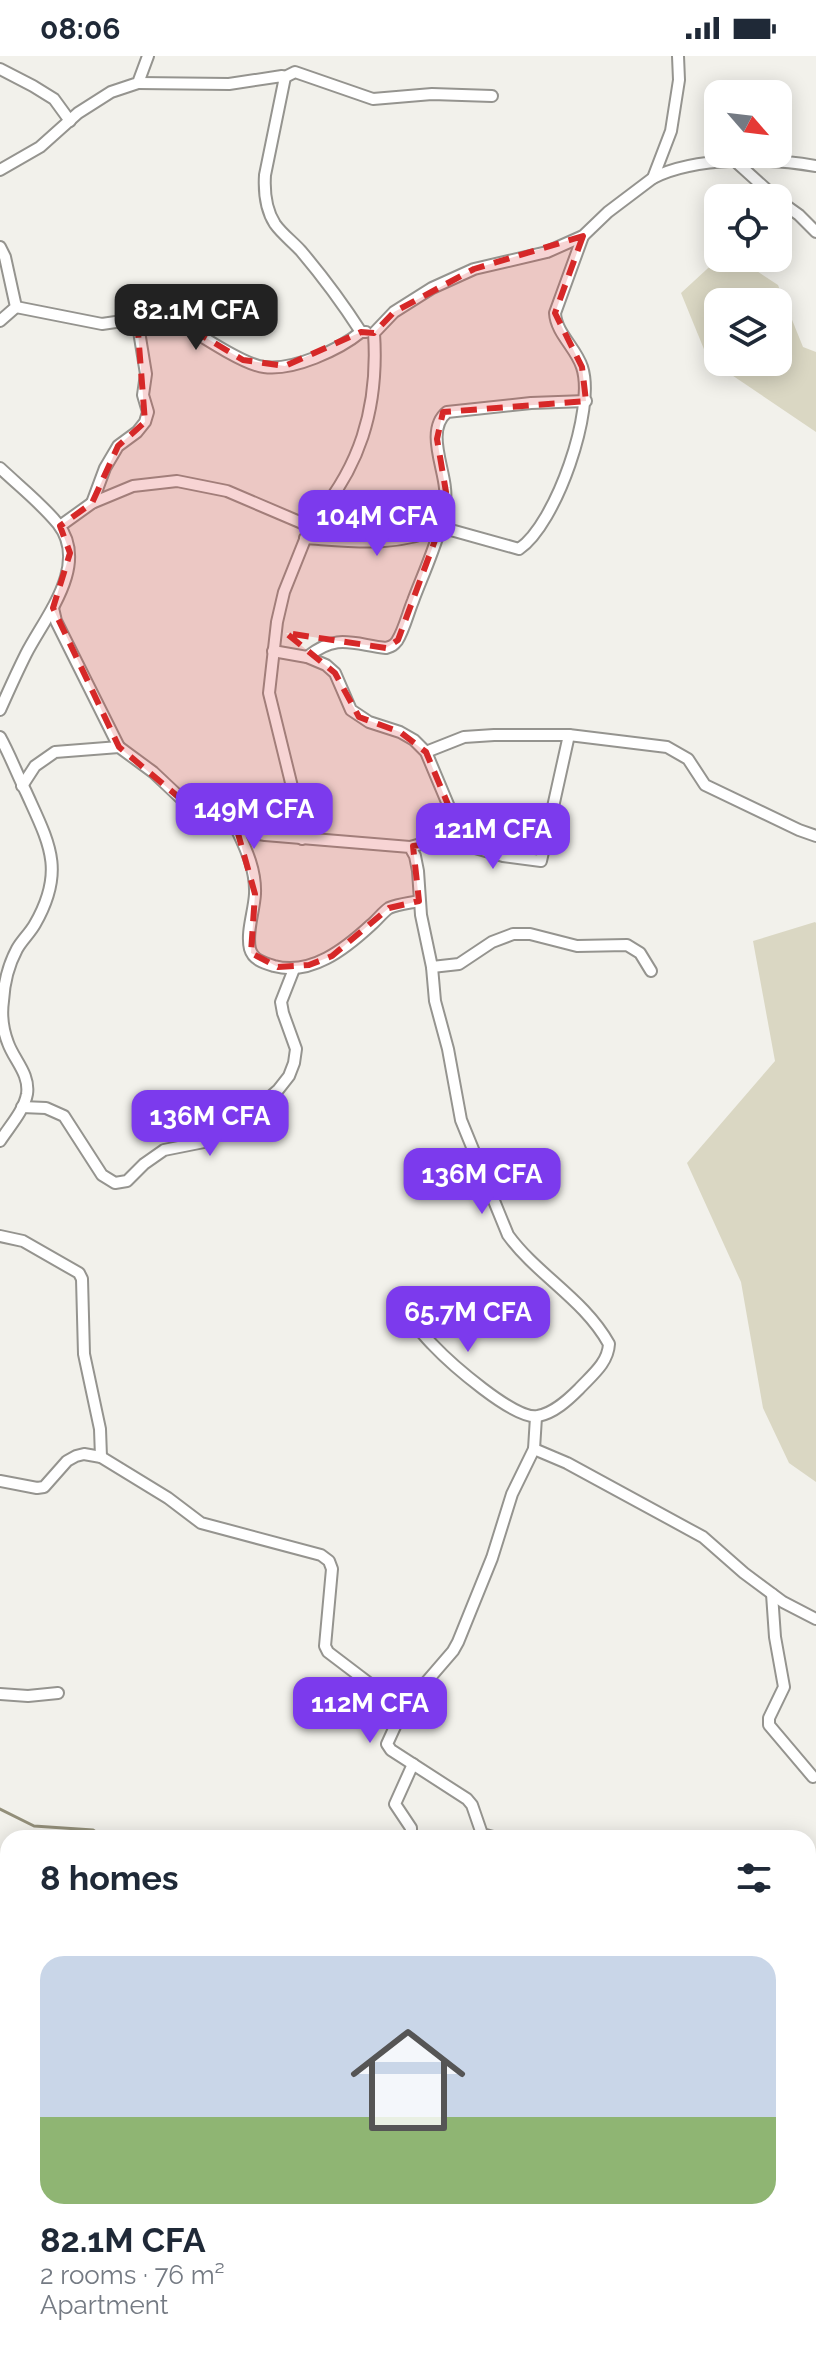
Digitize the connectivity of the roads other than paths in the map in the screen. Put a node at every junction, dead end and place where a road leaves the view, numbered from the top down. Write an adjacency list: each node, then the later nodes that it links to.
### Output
1 (148, 56): 5 (street)
2 (678, 56): 13 (street)
3 (0, 69): 7 (street)
4 (285, 77): 5 (street); 6 (street); 22 (street)
5 (138, 83): 7 (street)
6 (492, 96)
7 (70, 121): 12 (street)
8 (792, 162): 10 (street)
9 (704, 165): 13 (street)
10 (816, 166)
11 (743, 168): 14 (street)
12 (0, 170)
13 (653, 178): 17 (street)
14 (760, 184)
15 (792, 210): 16 (street)
16 (816, 232)
17 (583, 236): 23 (street); 24 (street)
18 (0, 247): 19 (street)
19 (16, 307): 20 (street); 21 (street)
20 (137, 319): 22 (street); 26 (street)
21 (0, 321)
22 (361, 332): 23 (street)
23 (374, 333): 28 (street)
24 (586, 401): 29 (street); 29 (street)
25 (0, 468): 27 (street)
26 (92, 503): 27 (street); 28 (street)
27 (60, 526): 31 (street)
28 (309, 526): 30 (street)
29 (440, 527): 30 (street); 33 (street)
30 (305, 538): 32 (street)
31 (53, 608): 34 (street); 37 (street)
32 (273, 651): 33 (street); 42 (street)
33 (307, 657): 38 (street)
34 (0, 710)
35 (569, 735): 38 (street); 41 (street); 43 (street)
36 (0, 737): 39 (street)
37 (119, 747): 39 (street); 40 (street)
38 (426, 752): 43 (street)
39 (22, 786): 49 (street)
40 (237, 830): 42 (street); 47 (street)
41 (816, 836)
42 (302, 839): 44 (street)
43 (451, 841): 44 (street)
44 (410, 847): 45 (street)
45 (419, 901): 46 (street); 47 (street)
46 (432, 967): 48 (street); 53 (street)
47 (294, 969): 49 (street)
48 (651, 971)
49 (22, 1107): 50 (street)
50 (0, 1141)
51 (0, 1236): 55 (street)
52 (397, 1301): 53 (street)
53 (536, 1417): 54 (street)
54 (534, 1449): 57 (street); 61 (street)
55 (101, 1457): 56 (street); 61 (street)
56 (0, 1481)
57 (772, 1594): 58 (street); 63 (street)
58 (816, 1619)
59 (58, 1693): 60 (street)
60 (0, 1694)
61 (403, 1709): 62 (street)
62 (413, 1764): 64 (street); 65 (street)
63 (813, 1777)
64 (411, 1830)
65 (481, 1830)

